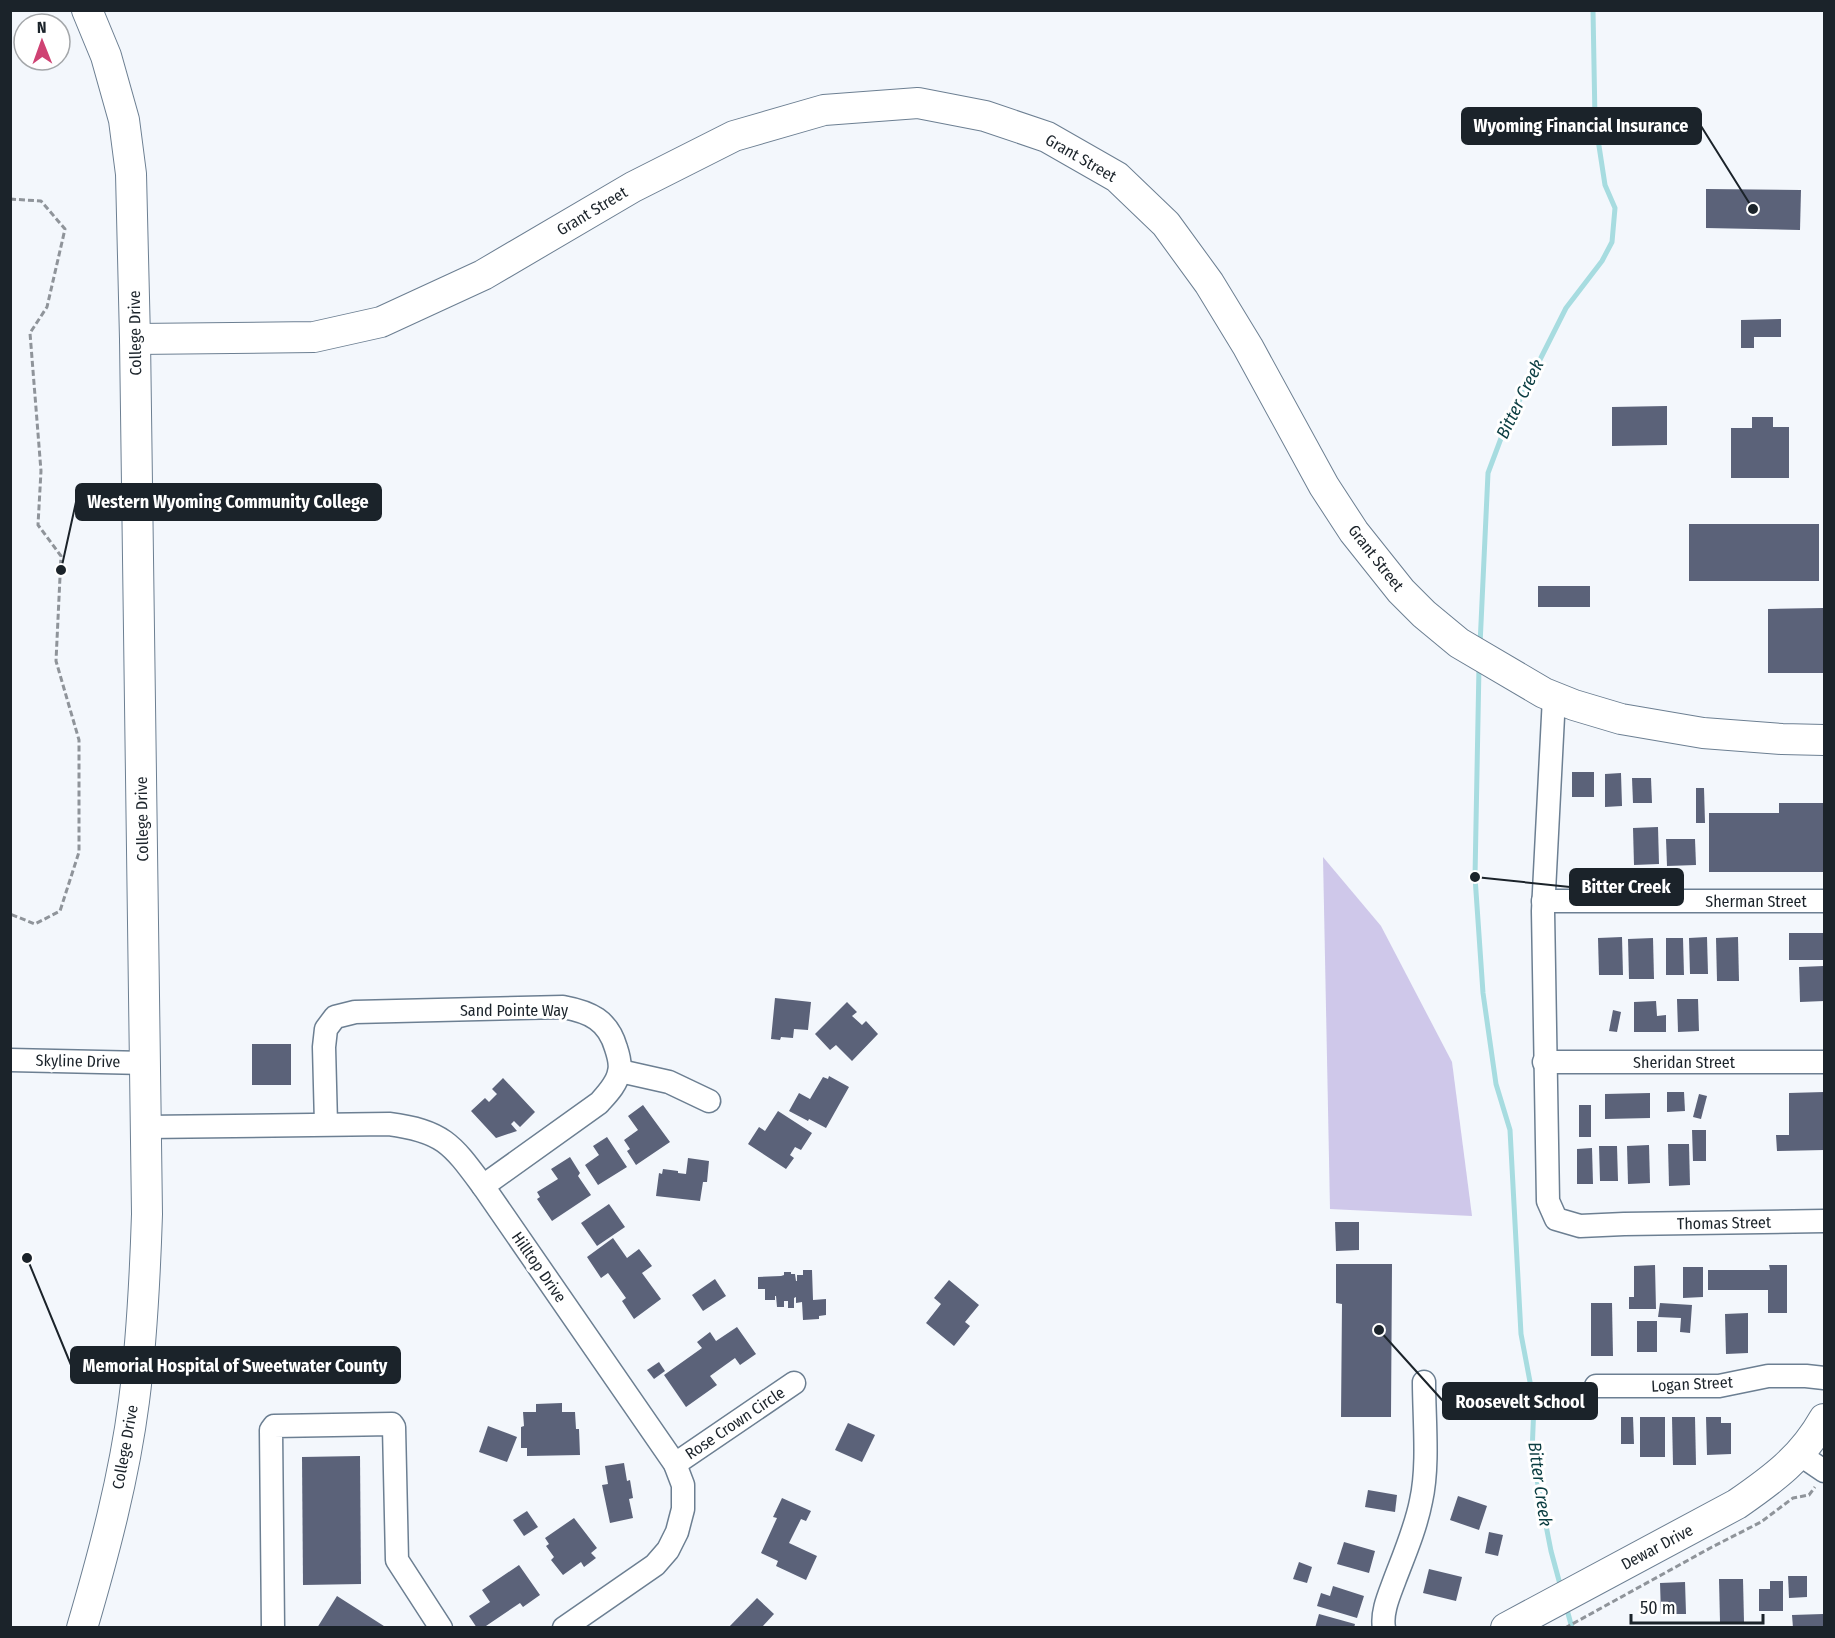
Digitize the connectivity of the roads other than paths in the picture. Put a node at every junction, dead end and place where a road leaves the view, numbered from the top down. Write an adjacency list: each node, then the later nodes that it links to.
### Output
1 (87, 10): 2 (main road, College Drive)
2 (135, 339): 3 (main road, Grant Street); 10 (main road, College Drive)
3 (1549, 695): 4 (main road, Grant Street); 5 (street, Thomas Street)
4 (1824, 740)
5 (1543, 901): 6 (street, Sherman Street); 8 (street, Thomas Street)
6 (1824, 901)
7 (10, 1060): 10 (street, Skyline Drive)
8 (1544, 1062): 9 (street, Sheridan Street); 16 (street, Thomas Street)
9 (1824, 1062)
10 (145, 1063): 14 (main road, College Drive)
11 (620, 1071): 12 (street); 13 (street, Sand Pointe Way); 15 (street)
12 (709, 1101)
13 (326, 1124): 14 (street, Hilltop Drive); 15 (street, Hilltop Drive)
14 (145, 1128): 26 (main road, College Drive)
15 (483, 1186): 23 (street, Hilltop Drive)
16 (1824, 1221)
17 (1824, 1378): 20 (street, Logan Street)
18 (1424, 1382): 30 (street)
19 (794, 1383): 23 (street, Rose Crown Circle)
20 (1596, 1386)
21 (1824, 1419): 22 (main road, Dewar Drive)
22 (1799, 1454): 24 (street); 25 (main road, Dewar Drive)
23 (675, 1464): 29 (street, Hilltop Drive)
24 (1822, 1477)
25 (1514, 1623)
26 (82, 1628)
27 (273, 1628): 28 (street)
28 (441, 1628)
29 (564, 1628)
30 (1384, 1628)

